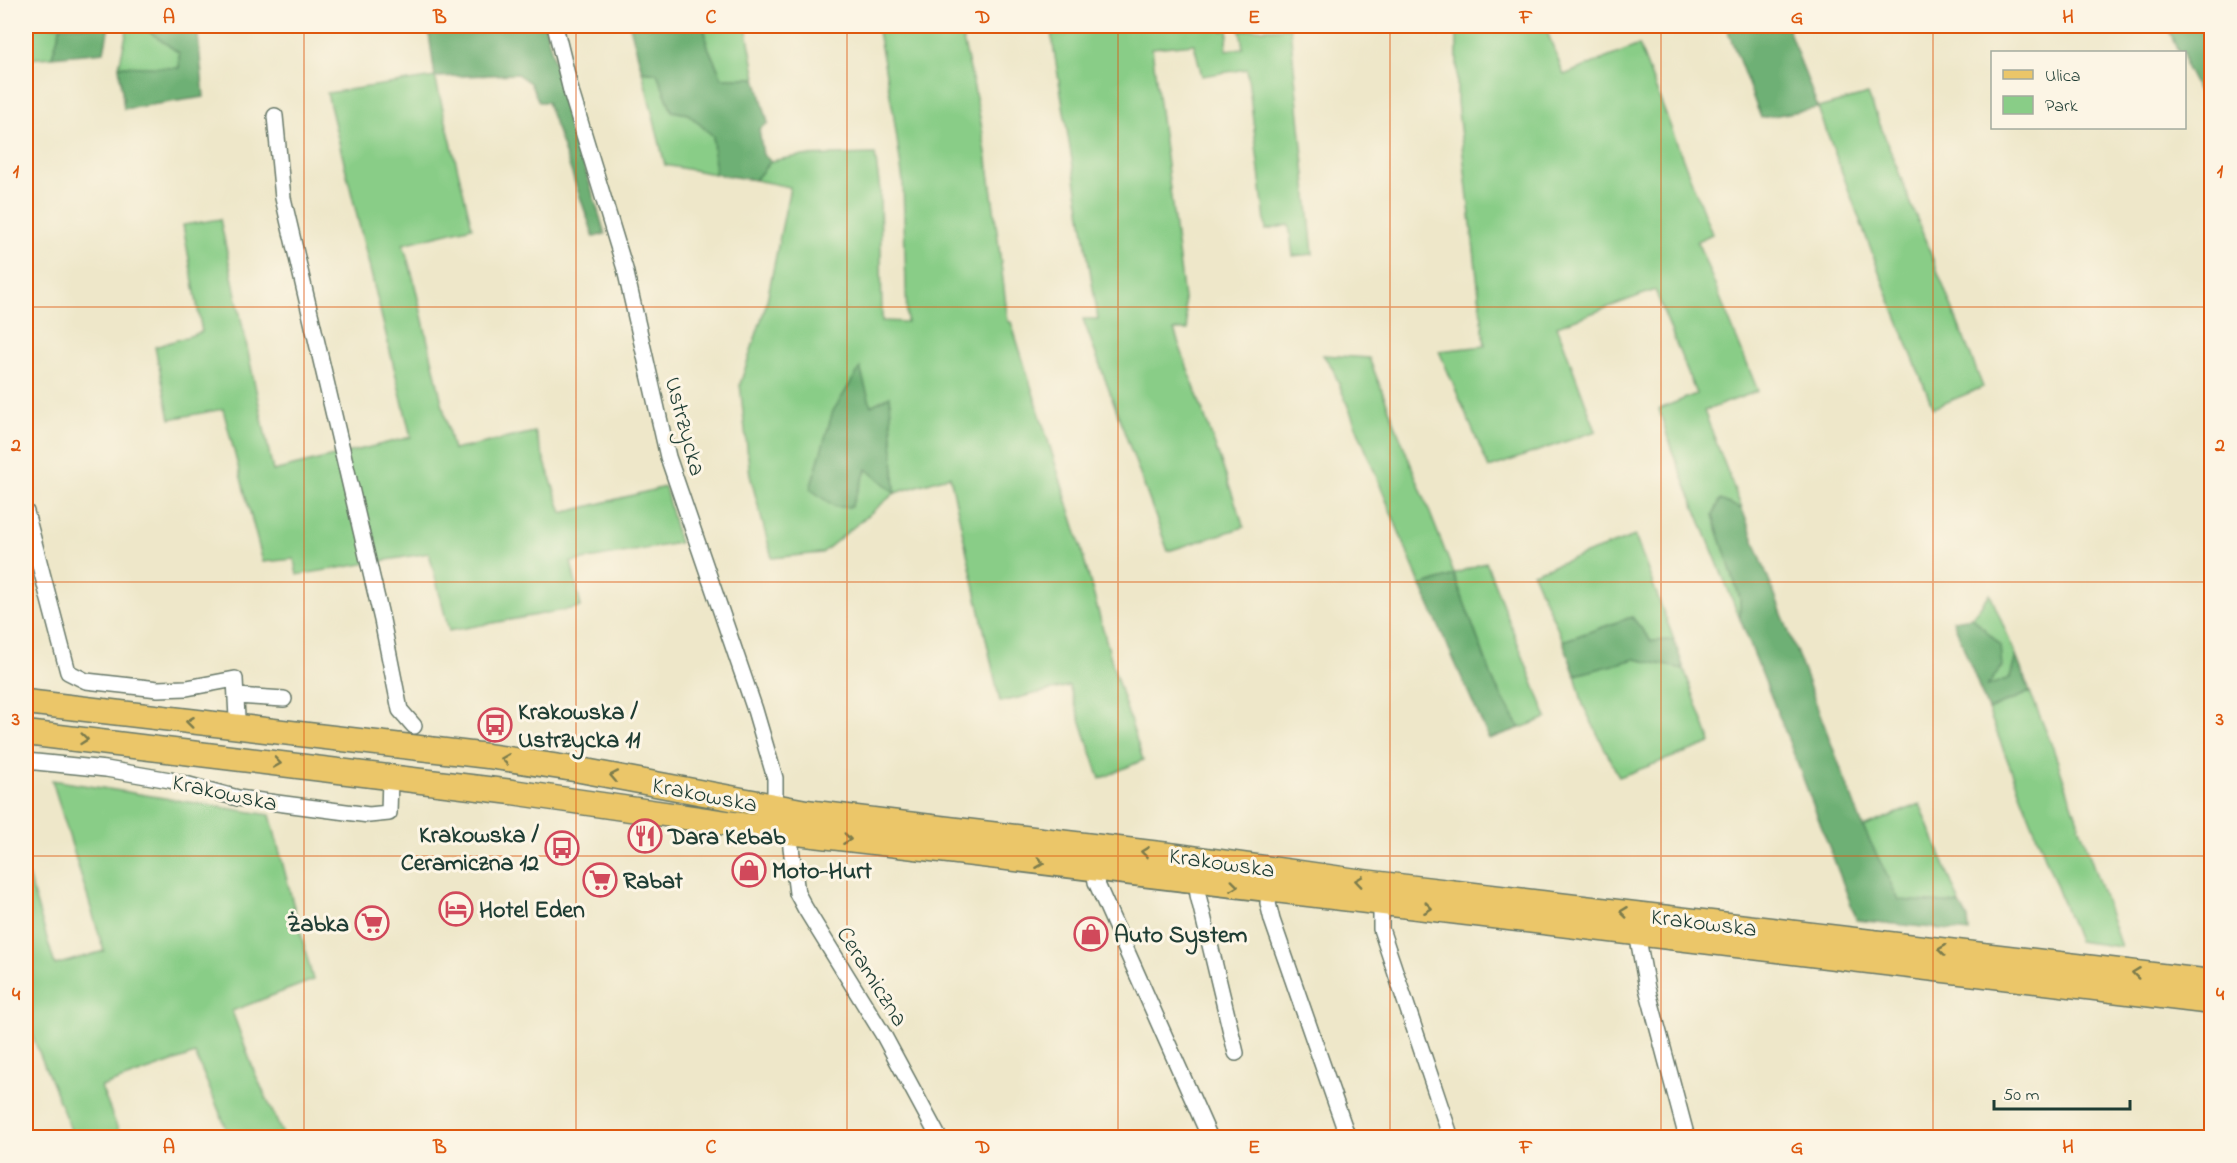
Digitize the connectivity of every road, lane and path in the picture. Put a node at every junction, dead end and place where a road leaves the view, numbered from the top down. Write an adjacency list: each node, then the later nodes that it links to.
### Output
1 (555, 26): 12 (street, Ustrzycka)
2 (275, 116): 7 (street)
3 (26, 512): 4 (street)
4 (237, 696): 5 (street); 8 (street)
5 (284, 699)
6 (26, 702): 8 (main road, Krakowska, one-way to 6)
7 (414, 726)
8 (235, 727): 12 (main road, Krakowska, one-way to 8)
9 (26, 733): 11 (main road, Krakowska, one-way to 11)
10 (26, 761): 11 (street, Krakowska)
11 (390, 778): 13 (main road, Krakowska)
12 (775, 807): 13 (street, Ustrzycka); 19 (main road, Krakowska, one-way to 12)
13 (789, 832): 14 (main road, Krakowska, one-way to 14); 22 (street, Ceramiczna)
14 (1094, 869): 15 (main road, Krakowska); 23 (street)
15 (1197, 881): 16 (main road, Krakowska, one-way to 16); 21 (street)
16 (1269, 890): 17 (main road, Krakowska); 24 (street)
17 (1381, 903): 18 (main road, Krakowska, one-way to 18); 25 (street)
18 (1637, 933): 20 (main road, Krakowska); 26 (street)
19 (2211, 982)
20 (2211, 1002)
21 (1236, 1053)
22 (939, 1137)
23 (1210, 1137)
24 (1348, 1137)
25 (1451, 1137)
26 (1687, 1137)

